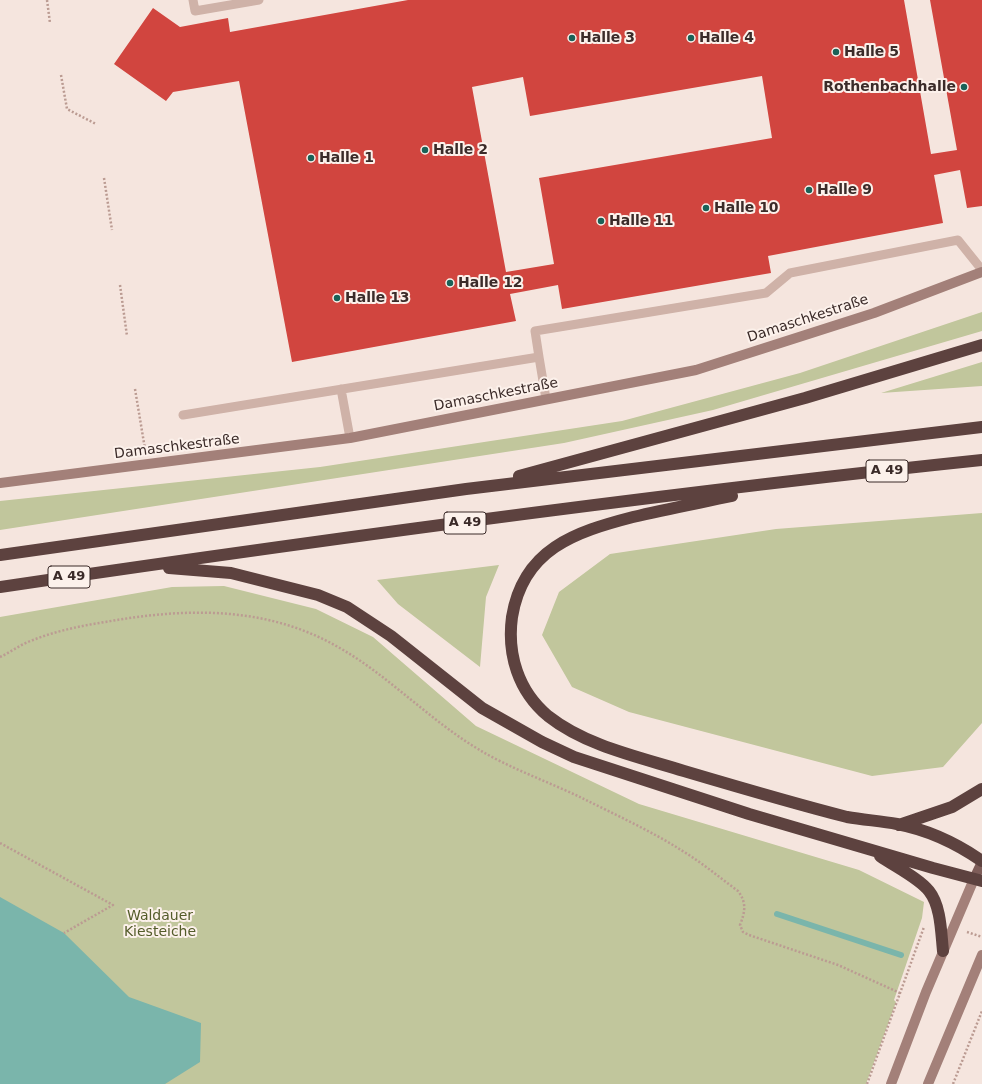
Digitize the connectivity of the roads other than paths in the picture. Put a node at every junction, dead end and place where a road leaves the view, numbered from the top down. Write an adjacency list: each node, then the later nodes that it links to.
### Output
1 (193, 0): 2 (lane)
2 (259, 0)
3 (982, 271): 5 (lane); 7 (street, Damaschkestraße)
4 (982, 345): 14 (highway)
5 (539, 357): 6 (lane); 7 (lane)
6 (341, 389): 8 (lane); 10 (lane)
7 (546, 399): 10 (street, Damaschkestraße)
8 (183, 415)
9 (982, 427): 14 (highway, A 49)
10 (350, 438): 13 (street, Damaschkestraße)
11 (982, 460): 12 (highway, A 49)
12 (792, 482): 16 (highway, A 49); 19 (highway)
13 (0, 483)
14 (466, 489): 15 (highway, A 49)
15 (0, 555)
16 (138, 567): 17 (highway, A 49); 20 (highway)
17 (0, 587)
18 (982, 789): 19 (highway)
19 (900, 824): 21 (highway)
20 (869, 849): 22 (highway); 23 (highway)
21 (982, 861): 22 (main road)
22 (978, 880): 23 (street)
23 (943, 951): 25 (street)
24 (982, 955): 26 (street)
25 (891, 1084)
26 (928, 1084)

